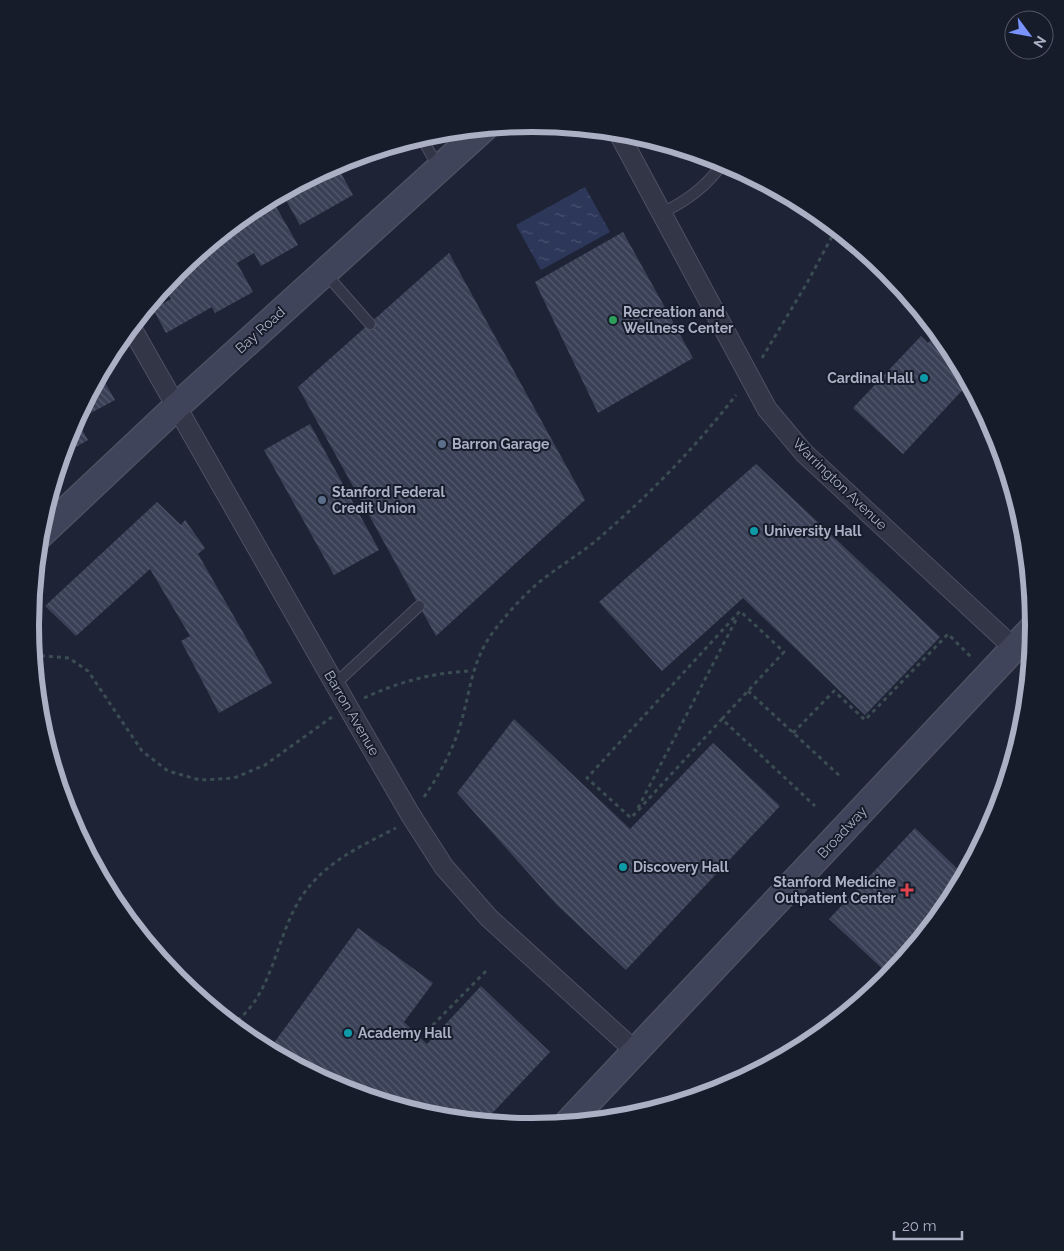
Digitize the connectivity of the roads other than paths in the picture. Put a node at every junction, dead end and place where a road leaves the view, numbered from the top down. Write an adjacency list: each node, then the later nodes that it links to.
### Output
1 (476, 135): 4 (street, Bay Road)
2 (623, 141): 6 (street, Warrington Avenue)
3 (426, 144): 4 (lane)
4 (439, 169): 7 (street, Bay Road)
5 (719, 169): 6 (lane)
6 (662, 213): 14 (street, Warrington Avenue)
7 (324, 272): 8 (lane); 10 (street, Bay Road)
8 (370, 324)
9 (134, 334): 10 (street, Barron Avenue)
10 (176, 406): 11 (street, Bay Road); 15 (street, Barron Avenue)
11 (49, 527)
12 (420, 606): 15 (lane)
13 (1025, 637): 14 (street, Broadway)
14 (1014, 648): 16 (street, Broadway)
15 (335, 684): 16 (street, Barron Avenue)
16 (635, 1051): 17 (street, Broadway)
17 (573, 1117)

